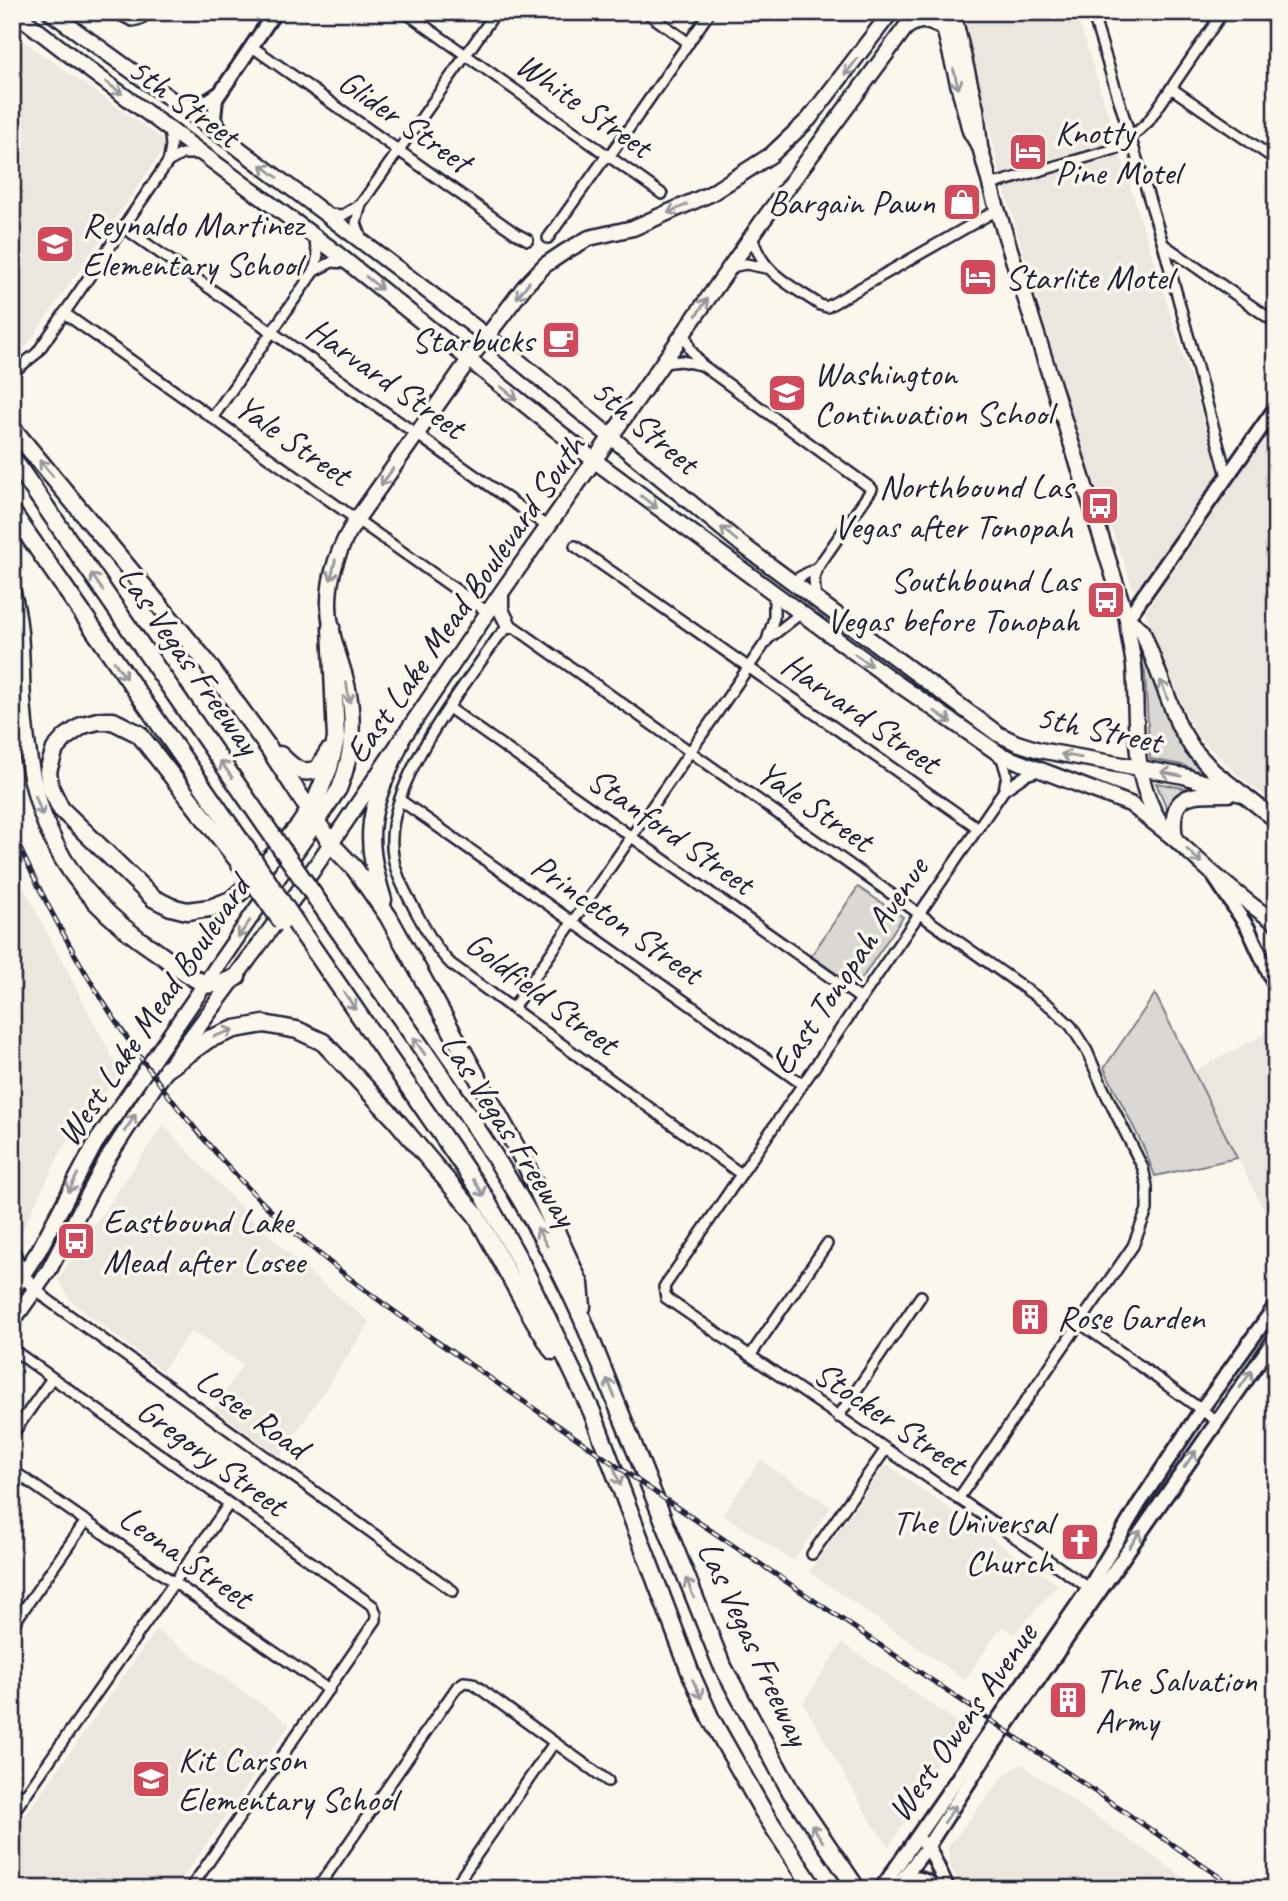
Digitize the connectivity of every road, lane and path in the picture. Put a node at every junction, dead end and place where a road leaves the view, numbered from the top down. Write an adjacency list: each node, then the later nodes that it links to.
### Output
1 (14, 12): 24 (main road, 5th Street, one-way to 24)
2 (50, 12): 23 (main road, 5th Street)
3 (114, 12): 15 (street)
4 (275, 12): 19 (main road)
5 (405, 12): 20 (street, White Street)
6 (496, 12): 20 (street)
7 (646, 12): 18 (street)
8 (710, 12): 18 (street)
9 (891, 12): 53 (main road, West Lake Mead Boulevard, one-way to 53)
10 (917, 12): 16 (main road, East Lake Mead Boulevard South)
11 (940, 12): 17 (main road)
12 (953, 12): 27 (main road)
13 (1092, 12): 25 (street)
14 (1223, 12): 21 (street)
15 (144, 15)
16 (906, 27): 17 (main road); 40 (main road, East Lake Mead Boulevard South)
17 (944, 29): 27 (main road, one-way to 27)
18 (689, 43): 29 (street)
19 (251, 46): 22 (main road); 28 (street, Glider Street)
20 (466, 55): 28 (street); 29 (street, White Street)
21 (1171, 88): 25 (street); 31 (street)
22 (218, 94): 23 (main road); 26 (main road)
23 (168, 97): 26 (main road, 5th Street)
24 (164, 124): 30 (main road, 5th Street); 32 (street)
25 (1131, 137): 33 (street); 43 (street)
26 (229, 141): 37 (main road, 5th Street, one-way to 26)
27 (980, 147): 33 (main road)
28 (399, 151): 35 (street); 42 (street, Glider Street)
29 (608, 156): 34 (street, White Street); 41 (street)
30 (210, 157): 32 (street); 39 (main road, 5th Street)
31 (1276, 160)
32 (168, 162): 38 (street)
33 (990, 185): 36 (main road)
34 (662, 194)
35 (361, 204): 37 (street); 44 (street)
36 (997, 210): 47 (street); 79 (main road)
37 (323, 212): 44 (main road, 5th Street)
38 (123, 227): 49 (street); 51 (street, Harvard Street)
39 (311, 233): 45 (main road, 5th Street); 48 (street)
40 (752, 236): 46 (main road, East Lake Mead Boulevard South); 47 (street)
41 (548, 238)
42 (528, 240)
43 (1163, 244): 50 (street); 66 (street)
44 (366, 246): 53 (main road, 5th Street)
45 (351, 265): 48 (street); 54 (main road, 5th Street, one-way to 54)
46 (731, 267): 47 (street); 52 (main road, East Lake Mead Boulevard South, one-way to 46)
47 (766, 268)
48 (314, 271): 51 (street)
49 (64, 313): 57 (street); 59 (street, Yale Street)
50 (1276, 323)
51 (272, 332): 59 (street); 62 (street, Harvard Street)
52 (684, 332): 55 (main road, East Lake Mead Boulevard South); 56 (street)
53 (488, 337): 54 (main road, West Lake Mead Boulevard); 63 (main road, 5th Street)
54 (468, 361): 62 (main road, West Lake Mead Boulevard); 65 (main road, 5th Street, one-way to 65)
55 (663, 363): 56 (street); 63 (main road, East Lake Mead Boulevard South)
56 (702, 365): 71 (street)
57 (17, 369)
58 (1276, 407): 60 (main road)
59 (213, 417): 68 (street, Yale Street)
60 (1271, 424): 66 (main road)
61 (12, 428): 89 (highway, one-way to 61)
62 (417, 434): 68 (main road, West Lake Mead Boulevard, one-way to 68); 69 (street, Harvard Street)
63 (613, 437): 65 (main road, East Lake Mead Boulevard South); 72 (main road, 5th Street, one-way to 63)
64 (12, 458): 128 (highway, Las Vegas Freeway, one-way to 64, bridge)
65 (595, 461): 69 (main road, East Lake Mead Boulevard South); 75 (main road, 5th Street, one-way to 75)
66 (1227, 475): 79 (main road)
67 (12, 512): 103 (highway, Las Vegas Freeway, one-way to 103)
68 (357, 519): 77 (street, Yale Street); 81 (main road, West Lake Mead Boulevard, one-way to 81)
69 (548, 527): 74 (main road, East Lake Mead Boulevard South)
70 (575, 545): 83 (street, Harvard Street)
71 (818, 566): 72 (street); 76 (street)
72 (791, 583): 76 (main road, 5th Street)
73 (12, 593): 113 (highway, one-way to 113)
74 (501, 593): 77 (main road, East Lake Mead Boulevard South); 80 (main road)
75 (774, 595): 78 (main road, 5th Street); 82 (street)
76 (816, 601): 84 (main road, 5th Street)
77 (489, 612): 88 (main road, East Lake Mead Boulevard South)
78 (800, 614): 82 (street); 85 (main road, 5th Street, one-way to 85)
79 (1127, 619): 92 (main road); 95 (main road, one-way to 79)
80 (509, 626): 86 (street, Goldfield Street); 90 (street, Yale Street)
81 (331, 627): 87 (highway); 97 (main road, West Lake Mead Boulevard, one-way to 97)
82 (768, 639): 83 (street)
83 (748, 668): 90 (street); 99 (street, Harvard Street)
84 (909, 668): 85 (main road); 92 (main road, 5th Street, one-way to 84)
85 (888, 677): 91 (main road, 5th Street, one-way to 91)
86 (449, 708): 96 (street, Goldfield Street); 100 (street, Stanford Street)
87 (335, 719): 89 (highway); 97 (highway)
88 (400, 743): 102 (main road, East Lake Mead Boulevard South); 109 (highway)
89 (268, 747): 97 (highway)
90 (691, 752): 100 (street); 108 (street, Yale Street)
91 (1001, 755): 93 (main road, 5th Street); 94 (street)
92 (1139, 767): 95 (main road, 5th Street, one-way to 92); 101 (main road)
93 (1041, 771): 94 (street, East Tonopah Avenue); 101 (main road, 5th Street)
94 (1004, 790): 99 (street, East Tonopah Avenue)
95 (1244, 794): 98 (main road); 101 (main road)
96 (400, 800): 110 (street, Princeton Street); 116 (street, Goldfield Street)
97 (313, 817): 102 (highway); 103 (highway); 113 (main road, West Lake Mead Boulevard, one-way to 113)
98 (1276, 820)
99 (978, 828): 108 (street, East Tonopah Avenue)
100 (632, 837): 110 (street); 115 (street, Stanford Street)
101 (1175, 839): 104 (main road, one-way to 104)
102 (332, 845): 105 (main road, East Lake Mead Boulevard South); 109 (highway)
103 (243, 856): 135 (highway, Las Vegas Freeway, one-way to 135, bridge)
104 (1212, 874): 106 (main road); 114 (main road)
105 (296, 895): 112 (main road, West Lake Mead Boulevard)
106 (1248, 904): 107 (main road); 111 (main road)
107 (1276, 907)
108 (919, 913): 115 (street, East Tonopah Avenue); 130 (street, Yale Street)
109 (388, 916): 128 (highway)
110 (573, 922): 116 (street); 118 (street, Princeton Street)
111 (1276, 923)
112 (237, 977): 113 (highway); 117 (main road, West Lake Mead Boulevard)
113 (205, 984): 122 (main road, West Lake Mead Boulevard, one-way to 122)
114 (1276, 988)
115 (862, 999): 118 (street, East Tonopah Avenue)
116 (513, 1008): 119 (street, Goldfield Street)
117 (167, 1069): 123 (main road, West Lake Mead Boulevard, one-way to 117); 135 (highway, one-way to 135)
118 (802, 1084): 119 (street, East Tonopah Avenue)
119 (741, 1174): 125 (street, East Tonopah Avenue)
120 (827, 1244): 133 (street)
121 (12, 1251): 122 (main road, Losee Road)
122 (18, 1273): 123 (main road, Losee Road); 124 (main road, West Lake Mead Boulevard)
123 (35, 1288): 129 (main road, West Lake Mead Boulevard); 149 (street, Losee Road)
124 (12, 1291)
125 (663, 1293): 133 (street, Stocker Street)
126 (921, 1296): 137 (street)
127 (1276, 1305): 136 (main road)
128 (583, 1320): 165 (highway, Las Vegas Freeway, one-way to 128)
129 (12, 1322)
130 (1080, 1323): 136 (street); 141 (street)
131 (1276, 1337): 136 (main road, one-way to 131)
132 (12, 1349): 134 (street, Gregory Street)
133 (750, 1356): 137 (street, Stocker Street)
134 (52, 1378): 138 (street); 142 (street, Gregory Street)
135 (592, 1412): 164 (highway, Las Vegas Freeway, one-way to 164)
136 (1209, 1415): 143 (main road, West Owens Avenue); 144 (main road, West Owens Avenue, one-way to 136)
137 (838, 1417): 139 (street, Stocker Street)
138 (12, 1435)
139 (886, 1449): 141 (street, Stocker Street); 146 (street)
140 (12, 1470): 145 (street, Leona Street)
141 (958, 1499): 148 (street, Stocker Street)
142 (229, 1504): 147 (street); 151 (street, Gregory Street)
143 (1139, 1504): 144 (main road); 148 (main road, West Owens Avenue)
144 (1153, 1513): 158 (main road, West Owens Avenue, one-way to 144)
145 (86, 1521): 147 (street, Leona Street); 150 (street)
146 (812, 1554)
147 (174, 1582): 151 (street, Leona Street); 155 (street)
148 (1089, 1588): 157 (main road, West Owens Avenue)
149 (453, 1591)
150 (12, 1626)
151 (328, 1690): 161 (street)
152 (554, 1743): 153 (street); 162 (street); 163 (street)
153 (608, 1782)
154 (12, 1789): 155 (street)
155 (24, 1797): 156 (street)
156 (12, 1814)
157 (917, 1837): 158 (main road); 160 (main road, West Owens Avenue)
158 (928, 1846): 159 (main road, West Owens Avenue); 167 (main road)
159 (898, 1886): 166 (main road)
160 (882, 1888)
161 (190, 1889)
162 (317, 1889)
163 (453, 1889)
164 (814, 1889)
165 (857, 1889)
166 (938, 1889)
167 (948, 1889)

